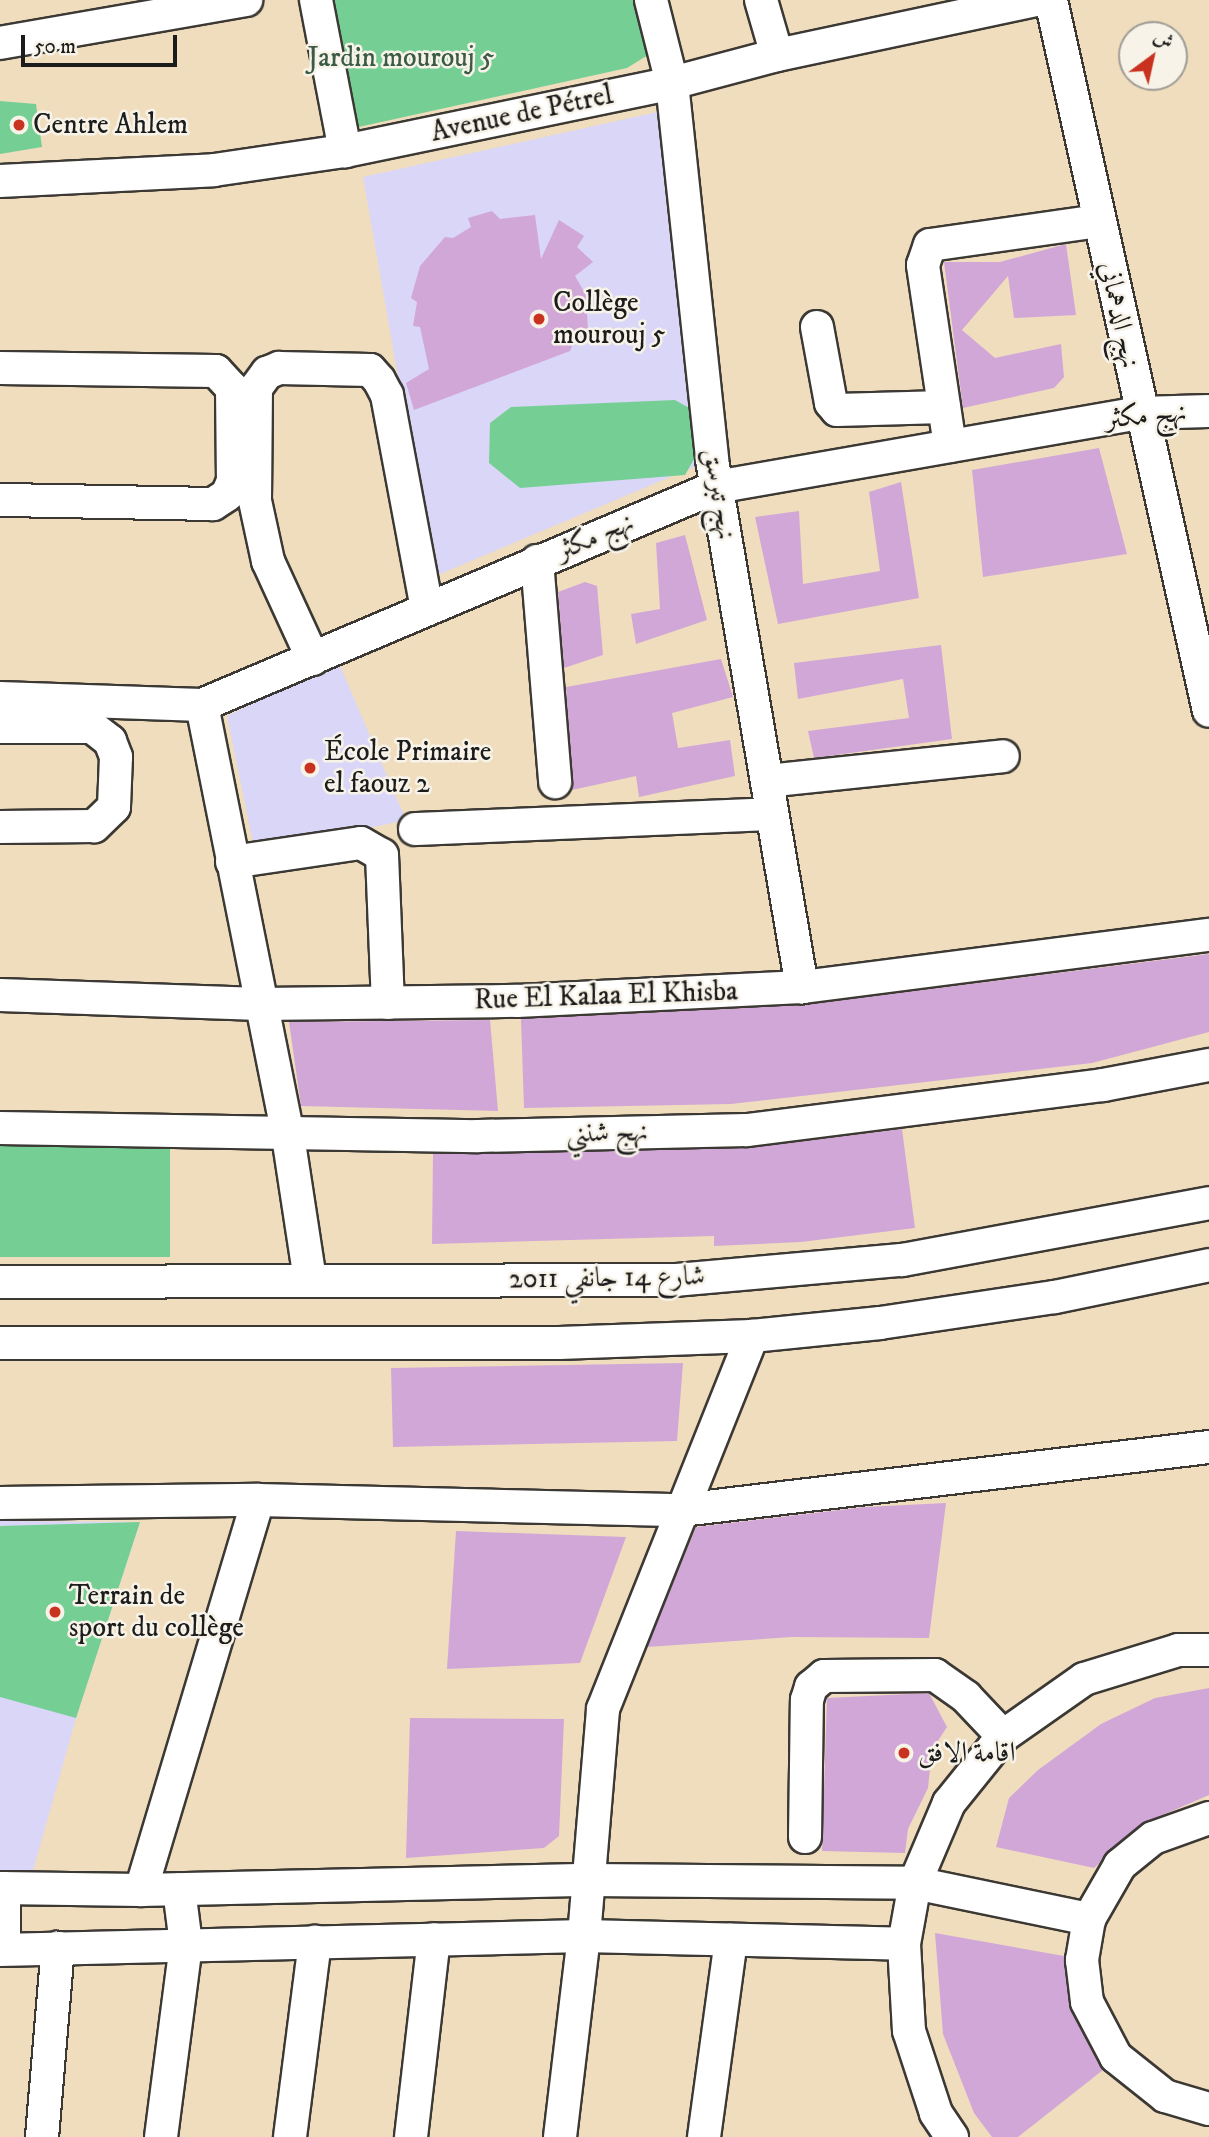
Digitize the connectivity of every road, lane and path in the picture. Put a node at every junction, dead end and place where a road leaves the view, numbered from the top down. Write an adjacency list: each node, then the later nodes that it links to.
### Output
1 (246, 0): 7 (street)
2 (316, 0): 10 (street)
3 (651, 0): 9 (street, نهج تبرسق)
4 (761, 0): 8 (street)
5 (1037, 0): 8 (street, Avenue de Pétrel)
6 (1051, 0): 12 (street, نهج الدهماني)
7 (0, 43)
8 (777, 55): 9 (street, Avenue de Pétrel)
9 (672, 83): 10 (street, Avenue de Pétrel); 19 (street, نهج تبرسق)
10 (345, 151): 11 (street, Avenue de Pétrel)
11 (0, 181)
12 (1099, 221): 15 (street); 17 (street, نهج الدهماني)
13 (817, 327): 15 (street)
14 (0, 368): 20 (street)
15 (944, 407): 18 (street)
16 (1209, 411): 17 (street, نهج مكثر)
17 (1140, 413): 18 (street, نهج مكثر); 22 (street, نهج الدهماني)
18 (950, 446): 19 (street, نهج مكثر)
19 (716, 487): 21 (street, نهج مكثر); 30 (street, نهج تبرسق)
20 (0, 500)
21 (537, 561): 23 (street, نهج مكثر); 31 (street)
22 (1196, 599): 27 (street, نهج الدهماني)
23 (427, 609): 24 (street, نهج مكثر); 24 (street)
24 (313, 659): 26 (street, نهج مكثر)
25 (0, 698): 26 (street, نهج مكثر)
26 (202, 705): 35 (street)
27 (1209, 711)
28 (0, 727): 33 (street)
29 (1003, 756): 30 (street)
30 (767, 781): 32 (street, نهج تبرسق)
31 (555, 782)
32 (772, 814): 34 (street); 37 (street, نهج تبرسق)
33 (0, 827)
34 (415, 829)
35 (232, 862): 39 (street); 40 (street)
36 (1209, 934): 37 (street, Rue El Kalaa El Khisba)
37 (802, 987): 39 (street, Rue El Kalaa El Khisba)
38 (0, 995): 40 (street, Rue El Kalaa El Khisba)
39 (388, 1003): 40 (street, Rue El Kalaa El Khisba)
40 (260, 1004): 43 (street)
41 (1209, 1065): 43 (street, نهج شنني)
42 (0, 1128): 43 (street, نهج شنني)
43 (288, 1136): 46 (street)
44 (1209, 1203): 46 (street, شارع 14 جانفي 2011)
45 (1209, 1265): 48 (street)
46 (310, 1279): 47 (street, شارع 14 جانفي 2011)
47 (0, 1282)
48 (752, 1336): 49 (street); 53 (street)
49 (0, 1343)
50 (1209, 1447): 53 (street)
51 (258, 1500): 52 (street); 53 (street); 62 (street)
52 (0, 1503)
53 (682, 1510): 58 (street)
54 (1209, 1650): 55 (street)
55 (1003, 1736): 57 (street); 59 (street)
56 (1209, 1818): 63 (street)
57 (805, 1837)
58 (589, 1880): 59 (street); 61 (street); 64 (street)
59 (915, 1882): 63 (street); 69 (street)
60 (2, 1888): 62 (street); 71 (street)
61 (179, 1889): 62 (street); 68 (street)
62 (141, 1890)
63 (1089, 1919): 72 (street)
64 (584, 1936): 65 (street); 66 (street); 77 (street)
65 (434, 1939): 67 (street); 76 (street)
66 (731, 1940): 69 (street); 78 (street)
67 (315, 1942): 68 (street); 75 (street)
68 (186, 1944): 70 (street); 74 (street)
69 (904, 1944): 79 (street)
70 (58, 1948): 71 (street); 73 (street)
71 (2, 1950)
72 (1209, 2109)
73 (42, 2137)
74 (161, 2137)
75 (290, 2137)
76 (411, 2137)
77 (560, 2137)
78 (704, 2137)
79 (952, 2137)

